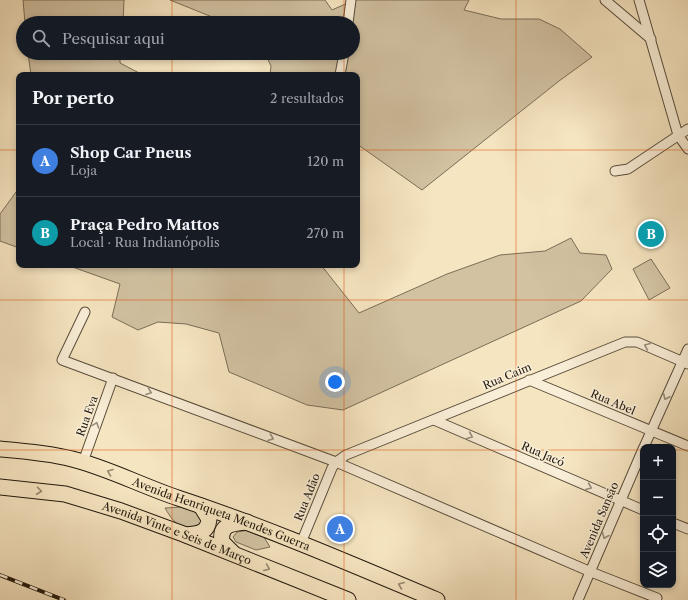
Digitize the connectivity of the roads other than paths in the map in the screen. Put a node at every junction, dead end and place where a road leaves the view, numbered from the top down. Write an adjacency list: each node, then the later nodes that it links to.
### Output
1 (351, 0): 4 (street)
2 (605, 0): 5 (street)
3 (639, 0): 5 (street)
4 (349, 16)
5 (652, 40): 9 (street)
6 (343, 60): 7 (street)
7 (341, 72)
8 (688, 129): 9 (street)
9 (678, 136): 10 (street); 11 (street)
10 (688, 149)
11 (615, 172)
12 (85, 312): 15 (street)
13 (688, 349): 14 (street, Avenida Sansão)
14 (685, 363): 16 (street, Rua Caim, one-way to 16); 18 (street, Avenida Sansão, one-way to 18)
15 (113, 378): 23 (street, Rua Eva, one-way to 15); 24 (street, one-way to 24)
16 (530, 380): 17 (street, Rua Caim); 18 (street, Rua Abel)
17 (434, 420): 24 (street, Rua Caim); 26 (street, Rua Jacó, one-way to 26)
18 (651, 431): 19 (street, Avenida Sansão); 20 (street, Rua Abel)
19 (645, 444)
20 (688, 446)
21 (0, 449): 23 (main road, Avenida Henriqueta Mendes Guerra)
22 (640, 455): 26 (street, Avenida Sansão)
23 (83, 462): 27 (main road, Avenida Henriqueta Mendes Guerra, one-way to 23)
24 (336, 462): 33 (street, Rua Adão); 35 (street)
25 (0, 487): 32 (main road, Avenida Vinte e Seis de Março, one-way to 32)
26 (620, 500): 28 (street, Rua Jacó); 35 (street, Avenida Sansão, one-way to 35)
27 (202, 506): 29 (main road, Avenida Henriqueta Mendes Guerra); 32 (main road)
28 (640, 509)
29 (248, 522): 33 (main road, Avenida Henriqueta Mendes Guerra); 34 (main road)
30 (676, 524): 31 (street)
31 (688, 529)
32 (186, 535): 34 (main road, Avenida Vinte e Seis de Março)
33 (302, 543): 38 (main road, Avenida Henriqueta Mendes Guerra, one-way to 33)
34 (234, 554): 37 (main road, Avenida Vinte e Seis de Março, one-way to 37)
35 (590, 572): 36 (street); 39 (street, Avenida Sansão)
36 (657, 598)
37 (348, 600)
38 (437, 600)
39 (578, 600)

